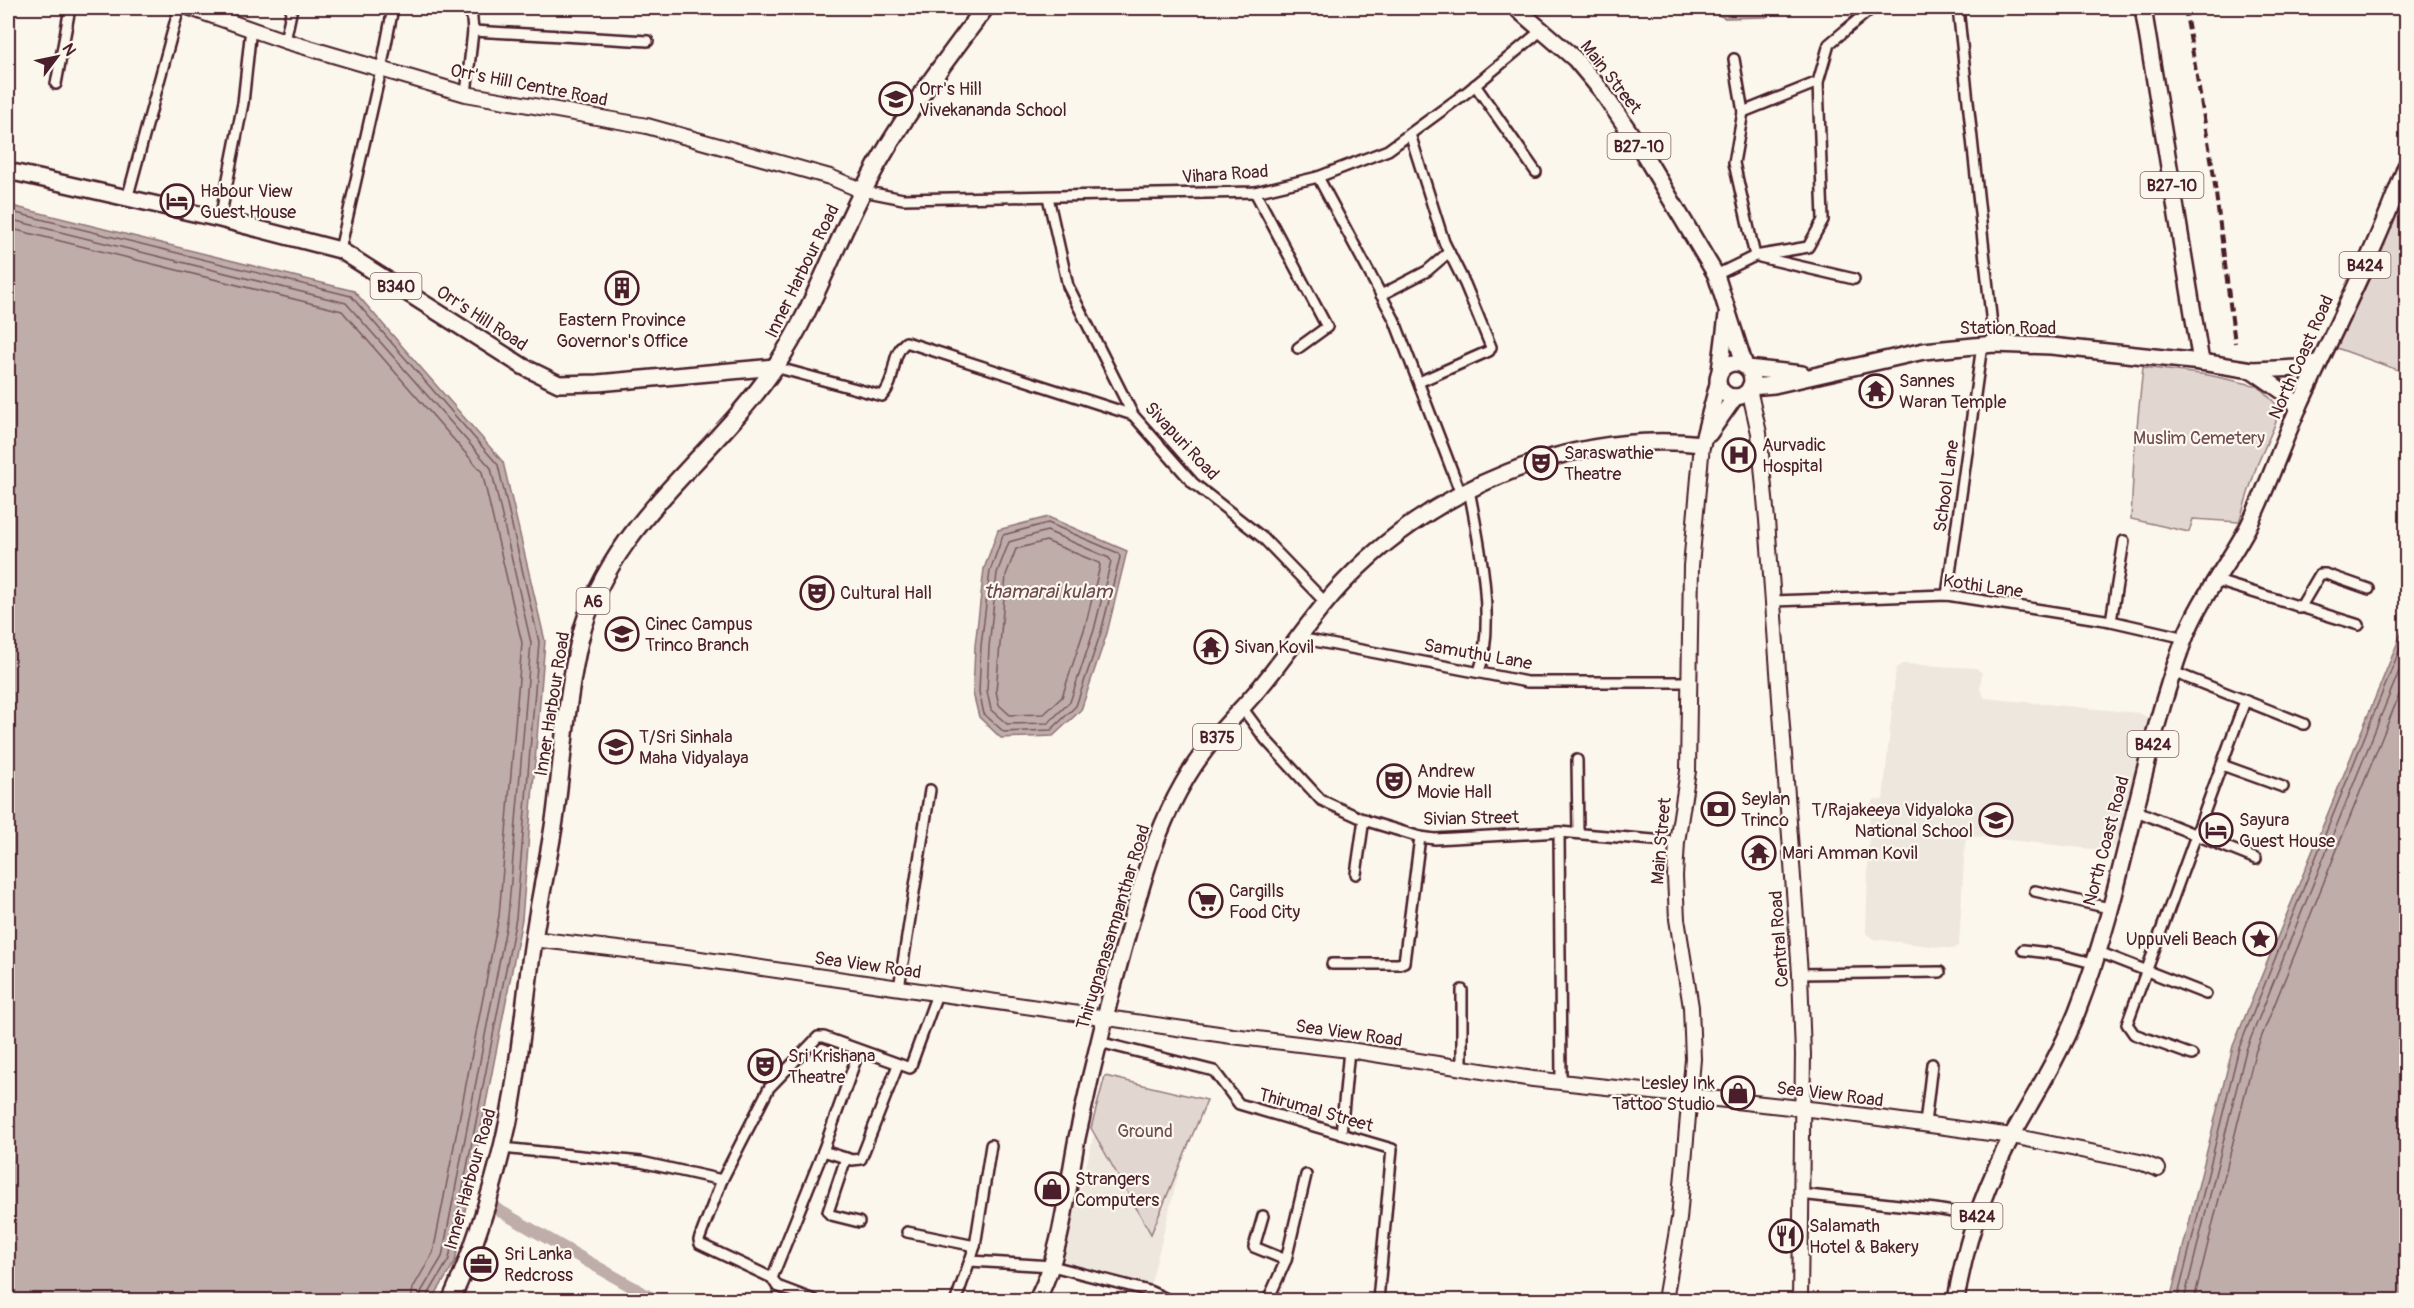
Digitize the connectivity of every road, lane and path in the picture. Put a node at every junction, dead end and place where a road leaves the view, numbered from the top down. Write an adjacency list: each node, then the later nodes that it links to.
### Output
1 (70, 8): 20 (street)
2 (179, 8): 32 (street)
3 (190, 8): 12 (main road, Orr's Hill Centre Road)
4 (292, 8): 15 (street)
5 (393, 8): 18 (street)
6 (471, 8): 14 (street)
7 (985, 8): 29 (highway, Inner Harbour Road / A6)
8 (1516, 8): 13 (main road, Main Street / B27-10)
9 (1872, 8): 19 (street)
10 (1958, 8): 41 (street, School Lane)
11 (2143, 8): 43 (main road, B27-10)
12 (251, 28): 15 (main road, Orr's Hill Centre Road); 33 (street)
13 (1543, 29): 21 (street, Vihara Road); 37 (main road, Main Street / B27-10)
14 (472, 32): 16 (street); 22 (street)
15 (285, 41): 18 (main road, Orr's Hill Centre Road)
16 (648, 41)
17 (1734, 60): 23 (street)
18 (381, 70): 22 (main road, Orr's Hill Centre Road); 34 (street)
19 (1818, 82): 23 (street); 36 (street)
20 (56, 84)
21 (1475, 85): 24 (street, Vihara Road); 27 (street)
22 (466, 94): 29 (main road, Orr's Hill Centre Road)
23 (1743, 112): 36 (street)
24 (1410, 134): 28 (street, Vihara Road); 35 (street)
25 (2406, 166): 44 (main road, North Coast Road / B424)
26 (8, 171): 32 (main road, Orr’s Hill Road / B340)
27 (1536, 172)
28 (1318, 177): 30 (street, Vihara Road); 39 (street)
29 (863, 191): 31 (street, Vihara Road); 45 (highway, Inner Harbour Road / A6)
30 (1256, 192): 31 (street, Vihara Road); 42 (street)
31 (1048, 197): 53 (street, Sivapuri Road)
32 (127, 199): 33 (main road, Orr’s Hill Road / B340)
33 (220, 219): 34 (main road, Orr’s Hill Road / B340)
34 (340, 250): 45 (main road, Orr’s Hill Road / B340)
35 (1449, 252): 39 (street); 50 (street)
36 (1755, 256): 37 (street); 38 (street)
37 (1716, 274): 40 (main road, Main Street / B27-10)
38 (1854, 279)
39 (1381, 295): 50 (street)
40 (1727, 309): 46 (main road, Main Street / B27-10); 49 (main road, Main Street / B27-10)
41 (1988, 344): 43 (main road, Station Road); 48 (main road, Station Road); 59 (street, School Lane)
42 (1298, 348)
43 (2201, 362): 47 (main road, Station Road)
44 (2319, 362): 47 (main road, Station Road); 52 (main road, North Coast Road / B424)
45 (775, 367): 53 (street); 88 (highway, Inner Harbour Road / A6)
46 (1746, 367): 48 (main road, Station Road); 49 (main road); 51 (main road)
47 (2252, 370): 52 (main road, Station Road)
48 (1817, 375): 51 (main road, Station Road)
49 (1719, 378): 51 (main road); 54 (main road, Main Street)
50 (1419, 382): 55 (street)
51 (1743, 392): 54 (main road); 60 (main road, Central Road)
52 (2299, 407): 57 (main road, North Coast Road / B424)
53 (1133, 415): 61 (street, Sivapuri Road)
54 (1702, 444): 55 (main road, Thirugnanasampanthar Road / B375); 69 (main road, Main Street)
55 (1465, 492): 61 (main road, Thirugnanasampanthar Road / B375); 67 (street)
56 (2124, 542): 63 (street)
57 (2217, 581): 62 (street); 66 (main road, North Coast Road / B424)
58 (2369, 589): 62 (street)
59 (1947, 595): 60 (street, Kothi Lane); 63 (street, Kothi Lane)
60 (1773, 601): 94 (main road, Central Road)
61 (1325, 602): 65 (main road, Thirugnanasampanthar Road / B375)
62 (2300, 608): 64 (street)
63 (2111, 621): 66 (street, Kothi Lane)
64 (2359, 625)
65 (1299, 638): 67 (street, Samuthu Lane); 71 (main road, Thirugnanasampanthar Road / B375)
66 (2185, 638): 68 (main road, North Coast Road / B424)
67 (1479, 672): 69 (street, Samuthu Lane)
68 (2173, 672): 70 (street); 77 (main road, North Coast Road / B424)
69 (1689, 682): 83 (main road, Main Street)
70 (2245, 701): 72 (street); 74 (street)
71 (1243, 709): 78 (street, Sivian Street); 99 (main road, Thirugnanasampanthar Road / B375)
72 (2304, 724)
73 (1577, 760): 80 (street)
74 (2222, 765): 75 (street); 81 (street)
75 (2283, 788)
76 (930, 790): 95 (street)
77 (2134, 810): 81 (street); 87 (main road, North Coast Road / B424)
78 (1364, 819): 82 (street, Sivian Street); 85 (street)
79 (1559, 832): 80 (street, Sivian Street); 82 (street, Sivian Street); 107 (street)
80 (1578, 833): 83 (street, Sivian Street)
81 (2196, 835): 84 (street); 92 (street)
82 (1420, 837): 91 (street)
83 (1677, 842): 108 (main road, Main Street)
84 (2256, 859)
85 (1356, 874)
86 (2035, 891): 87 (street)
87 (2109, 908): 90 (main road, North Coast Road / B424)
88 (533, 939): 95 (main road, Sea View Road); 114 (highway, Inner Harbour Road / A6)
89 (2023, 950): 90 (street)
90 (2094, 957): 92 (street); 112 (main road, North Coast Road / B424)
91 (1332, 964)
92 (2145, 970): 98 (street); 103 (street)
93 (1940, 972): 94 (street)
94 (1800, 974): 109 (main road, Central Road)
95 (899, 988): 97 (main road, Sea View Road)
96 (1462, 990): 106 (street)
97 (937, 994): 99 (main road, Sea View Road); 105 (street)
98 (2206, 994)
99 (1105, 1018): 100 (main road, Thirugnanasampanthar Road / B375); 101 (main road, Sea View Road)
100 (1099, 1042): 111 (street, Thirumal Street); 128 (main road, Thirugnanasampanthar Road / B375)
101 (1349, 1050): 106 (main road, Sea View Road); 111 (street)
102 (859, 1051): 105 (street); 115 (street); 119 (street)
103 (2192, 1055)
104 (1932, 1064): 110 (street)
105 (898, 1065): 116 (street)
106 (1462, 1069): 107 (main road, Sea View Road)
107 (1561, 1082): 108 (main road, Sea View Road)
108 (1689, 1096): 109 (main road, Sea View Road); 137 (main road, Main Street)
109 (1802, 1108): 110 (main road, Sea View Road); 120 (main road, Central Road)
110 (1925, 1124): 112 (main road, Sea View Road)
111 (1341, 1134): 136 (street, Thirumal Street)
112 (2012, 1136): 117 (main road, Sea View Road); 122 (main road, North Coast Road / B424)
113 (991, 1145): 125 (street)
114 (502, 1148): 119 (street); 130 (highway, Inner Harbour Road / A6)
115 (823, 1151): 116 (street); 129 (street)
116 (846, 1158): 123 (street)
117 (2158, 1169)
118 (1306, 1175): 126 (street)
119 (722, 1180): 129 (street)
120 (1800, 1194): 122 (street); 138 (main road, Central Road)
121 (1263, 1216): 126 (street)
122 (1977, 1216): 139 (main road, North Coast Road / B424)
123 (859, 1222)
124 (907, 1232): 125 (street)
125 (975, 1246): 127 (street)
126 (1286, 1260): 135 (street)
127 (970, 1261): 128 (street); 132 (street)
128 (1052, 1266): 133 (main road, Thirugnanasampanthar Road / B375); 134 (street)
129 (772, 1278): 131 (street)
130 (451, 1300)
131 (814, 1300)
132 (956, 1300)
133 (1036, 1300)
134 (1169, 1300)
135 (1268, 1300)
136 (1378, 1300)
137 (1665, 1300)
138 (1800, 1300)
139 (1956, 1300)

